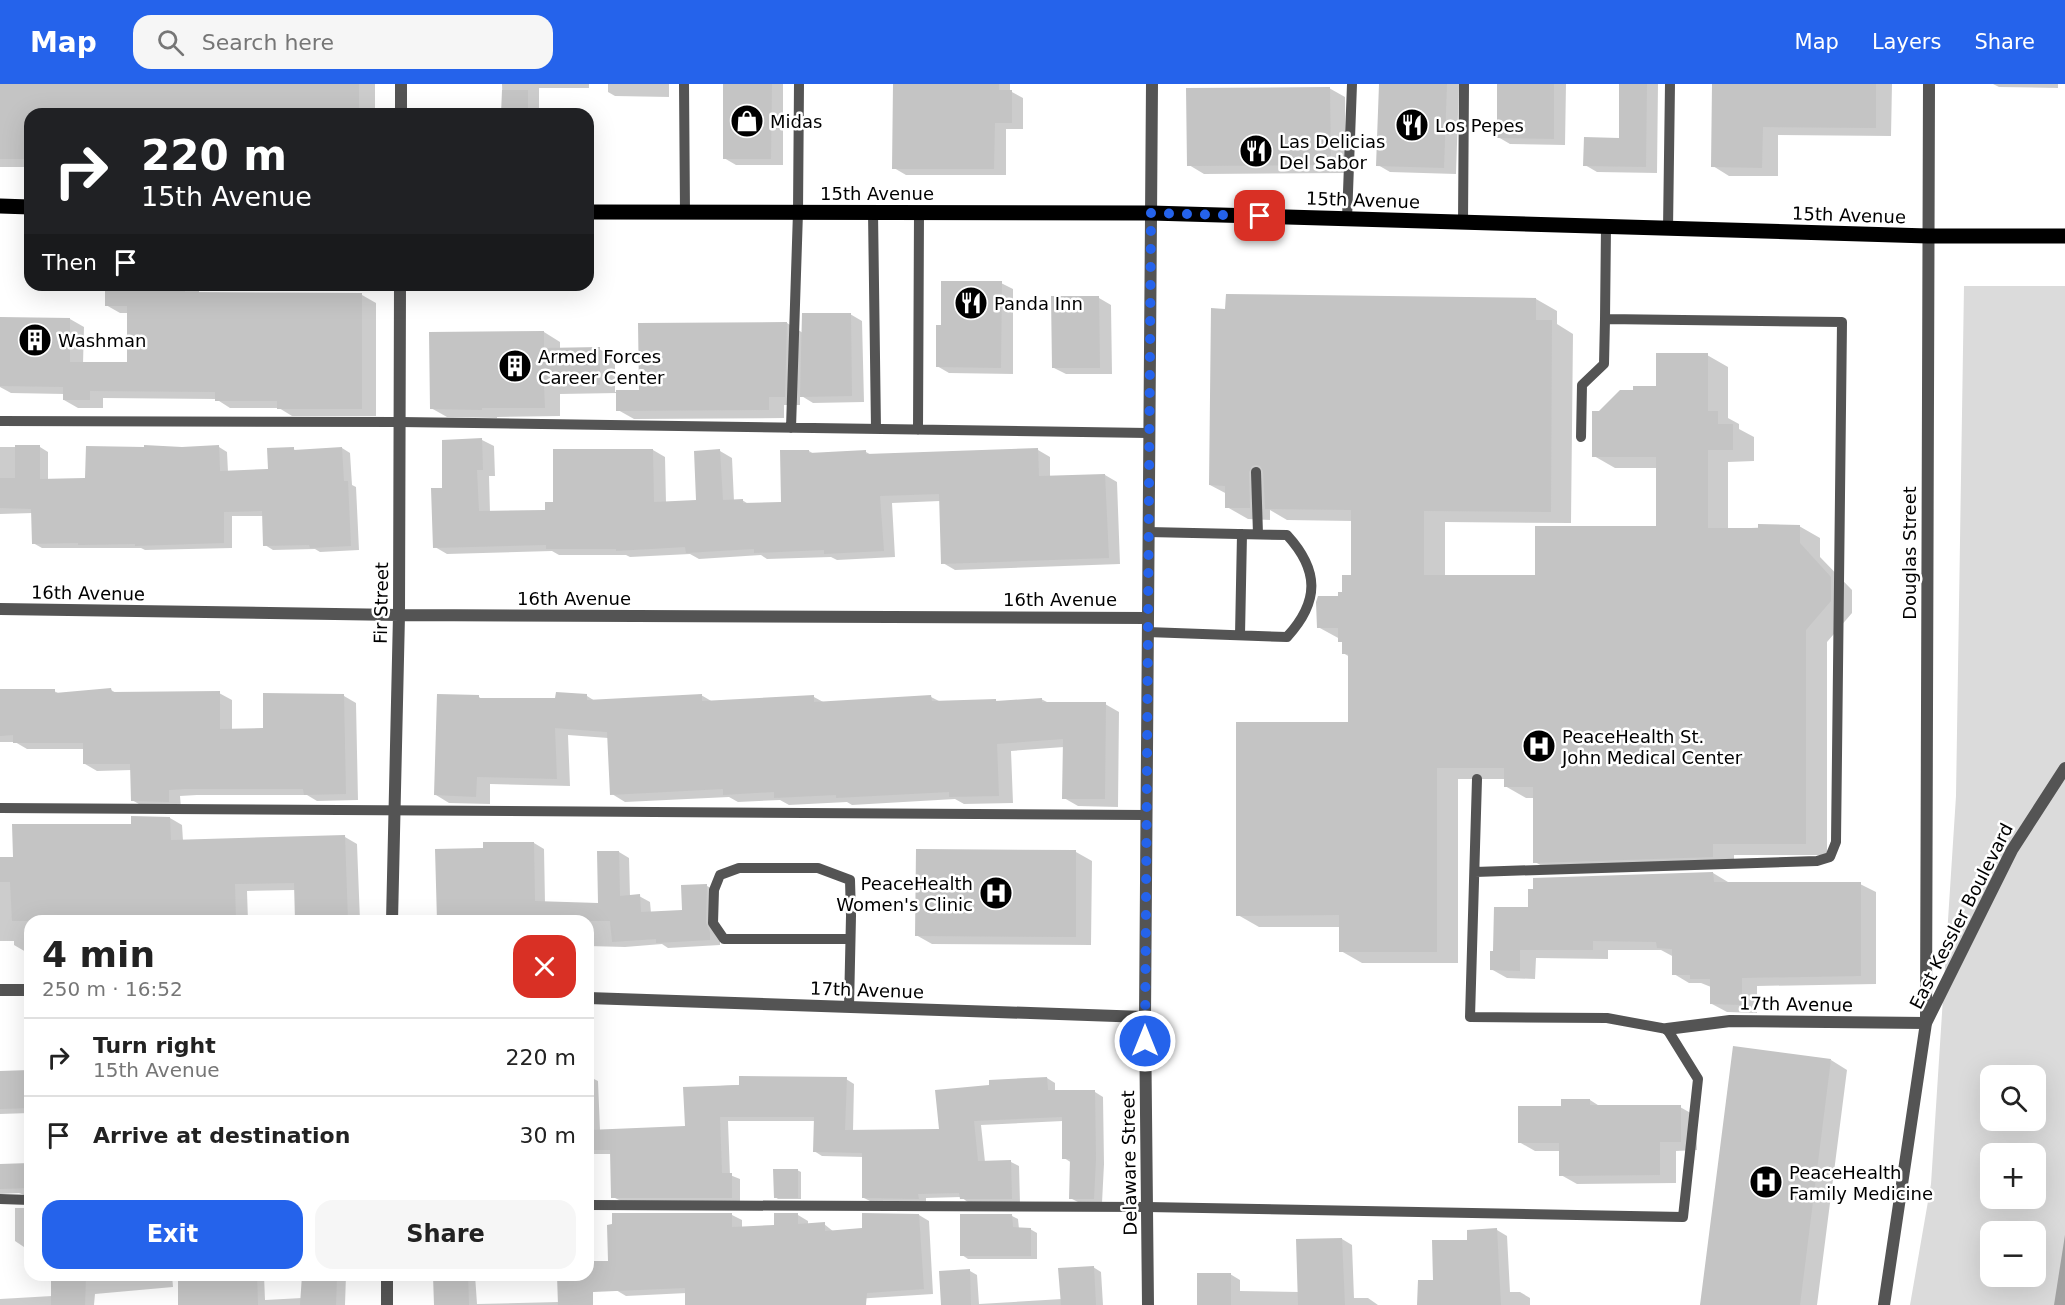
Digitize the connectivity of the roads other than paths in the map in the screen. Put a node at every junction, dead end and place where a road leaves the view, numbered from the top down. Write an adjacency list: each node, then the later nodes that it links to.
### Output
1 (401, 84): 9 (street)
2 (684, 84): 13 (lane)
3 (799, 84): 14 (lane)
4 (1152, 84): 17 (street, Delaware Street)
5 (1352, 84): 18 (lane)
6 (1464, 84): 19 (lane)
7 (1670, 84): 21 (lane)
8 (1929, 84): 22 (street, Douglas Street)
9 (401, 108)
10 (0, 206): 11 (main road)
11 (24, 207)
12 (594, 212): 13 (main road, 15th Avenue)
13 (685, 212): 14 (main road, 15th Avenue)
14 (798, 212): 15 (main road, 15th Avenue); 28 (lane)
15 (873, 212): 16 (main road, 15th Avenue); 29 (lane)
16 (919, 213): 17 (main road, 15th Avenue); 30 (lane)
17 (1151, 213): 18 (main road, 15th Avenue); 31 (street, Delaware Street)
18 (1347, 219): 19 (main road, 15th Avenue)
19 (1463, 222): 20 (main road, 15th Avenue)
20 (1606, 227): 21 (main road, 15th Avenue); 25 (lane)
21 (1668, 229): 22 (main road, 15th Avenue)
22 (1928, 236): 23 (main road, 15th Avenue); 55 (street, Douglas Street)
23 (2065, 236)
24 (400, 291): 27 (street, Fir Street)
25 (1605, 319): 32 (lane); 47 (lane)
26 (0, 421): 27 (lane)
27 (400, 422): 28 (lane); 38 (street, Fir Street)
28 (791, 428): 29 (lane)
29 (876, 429): 30 (lane)
30 (918, 430): 31 (lane)
31 (1149, 433): 34 (street, Delaware Street)
32 (1581, 437)
33 (1256, 472): 36 (lane)
34 (1148, 532): 35 (lane); 39 (street, Delaware Street)
35 (1242, 534): 36 (lane); 41 (lane)
36 (1258, 534): 41 (lane)
37 (0, 609): 38 (street, 16th Avenue)
38 (399, 615): 39 (street, 16th Avenue); 45 (street, Fir Street)
39 (1147, 618): 40 (street, Delaware Street)
40 (1147, 632): 41 (lane); 46 (street, Delaware Street)
41 (1240, 635)
42 (2065, 768): 55 (street, East Kessler Boulevard)
43 (1478, 779): 47 (lane)
44 (0, 808): 45 (lane)
45 (395, 811): 46 (lane); 48 (street, Fir Street)
46 (1146, 815): 54 (street, Delaware Street)
47 (1475, 872): 56 (lane)
48 (392, 915)
49 (850, 939): 49 (lane); 53 (lane)
50 (0, 990): 51 (street)
51 (24, 990)
52 (594, 998): 53 (street, 17th Avenue)
53 (849, 1007): 54 (street, 17th Avenue)
54 (1145, 1017): 60 (street, Delaware Street)
55 (1926, 1023): 56 (street, 17th Avenue); 64 (street, East Kessler Boulevard)
56 (1667, 1029): 60 (lane)
57 (0, 1199): 58 (lane)
58 (24, 1200)
59 (594, 1205): 60 (lane)
60 (1147, 1207): 63 (street, Delaware Street)
61 (387, 1281): 62 (street)
62 (387, 1305)
63 (1148, 1305)
64 (1884, 1305)

